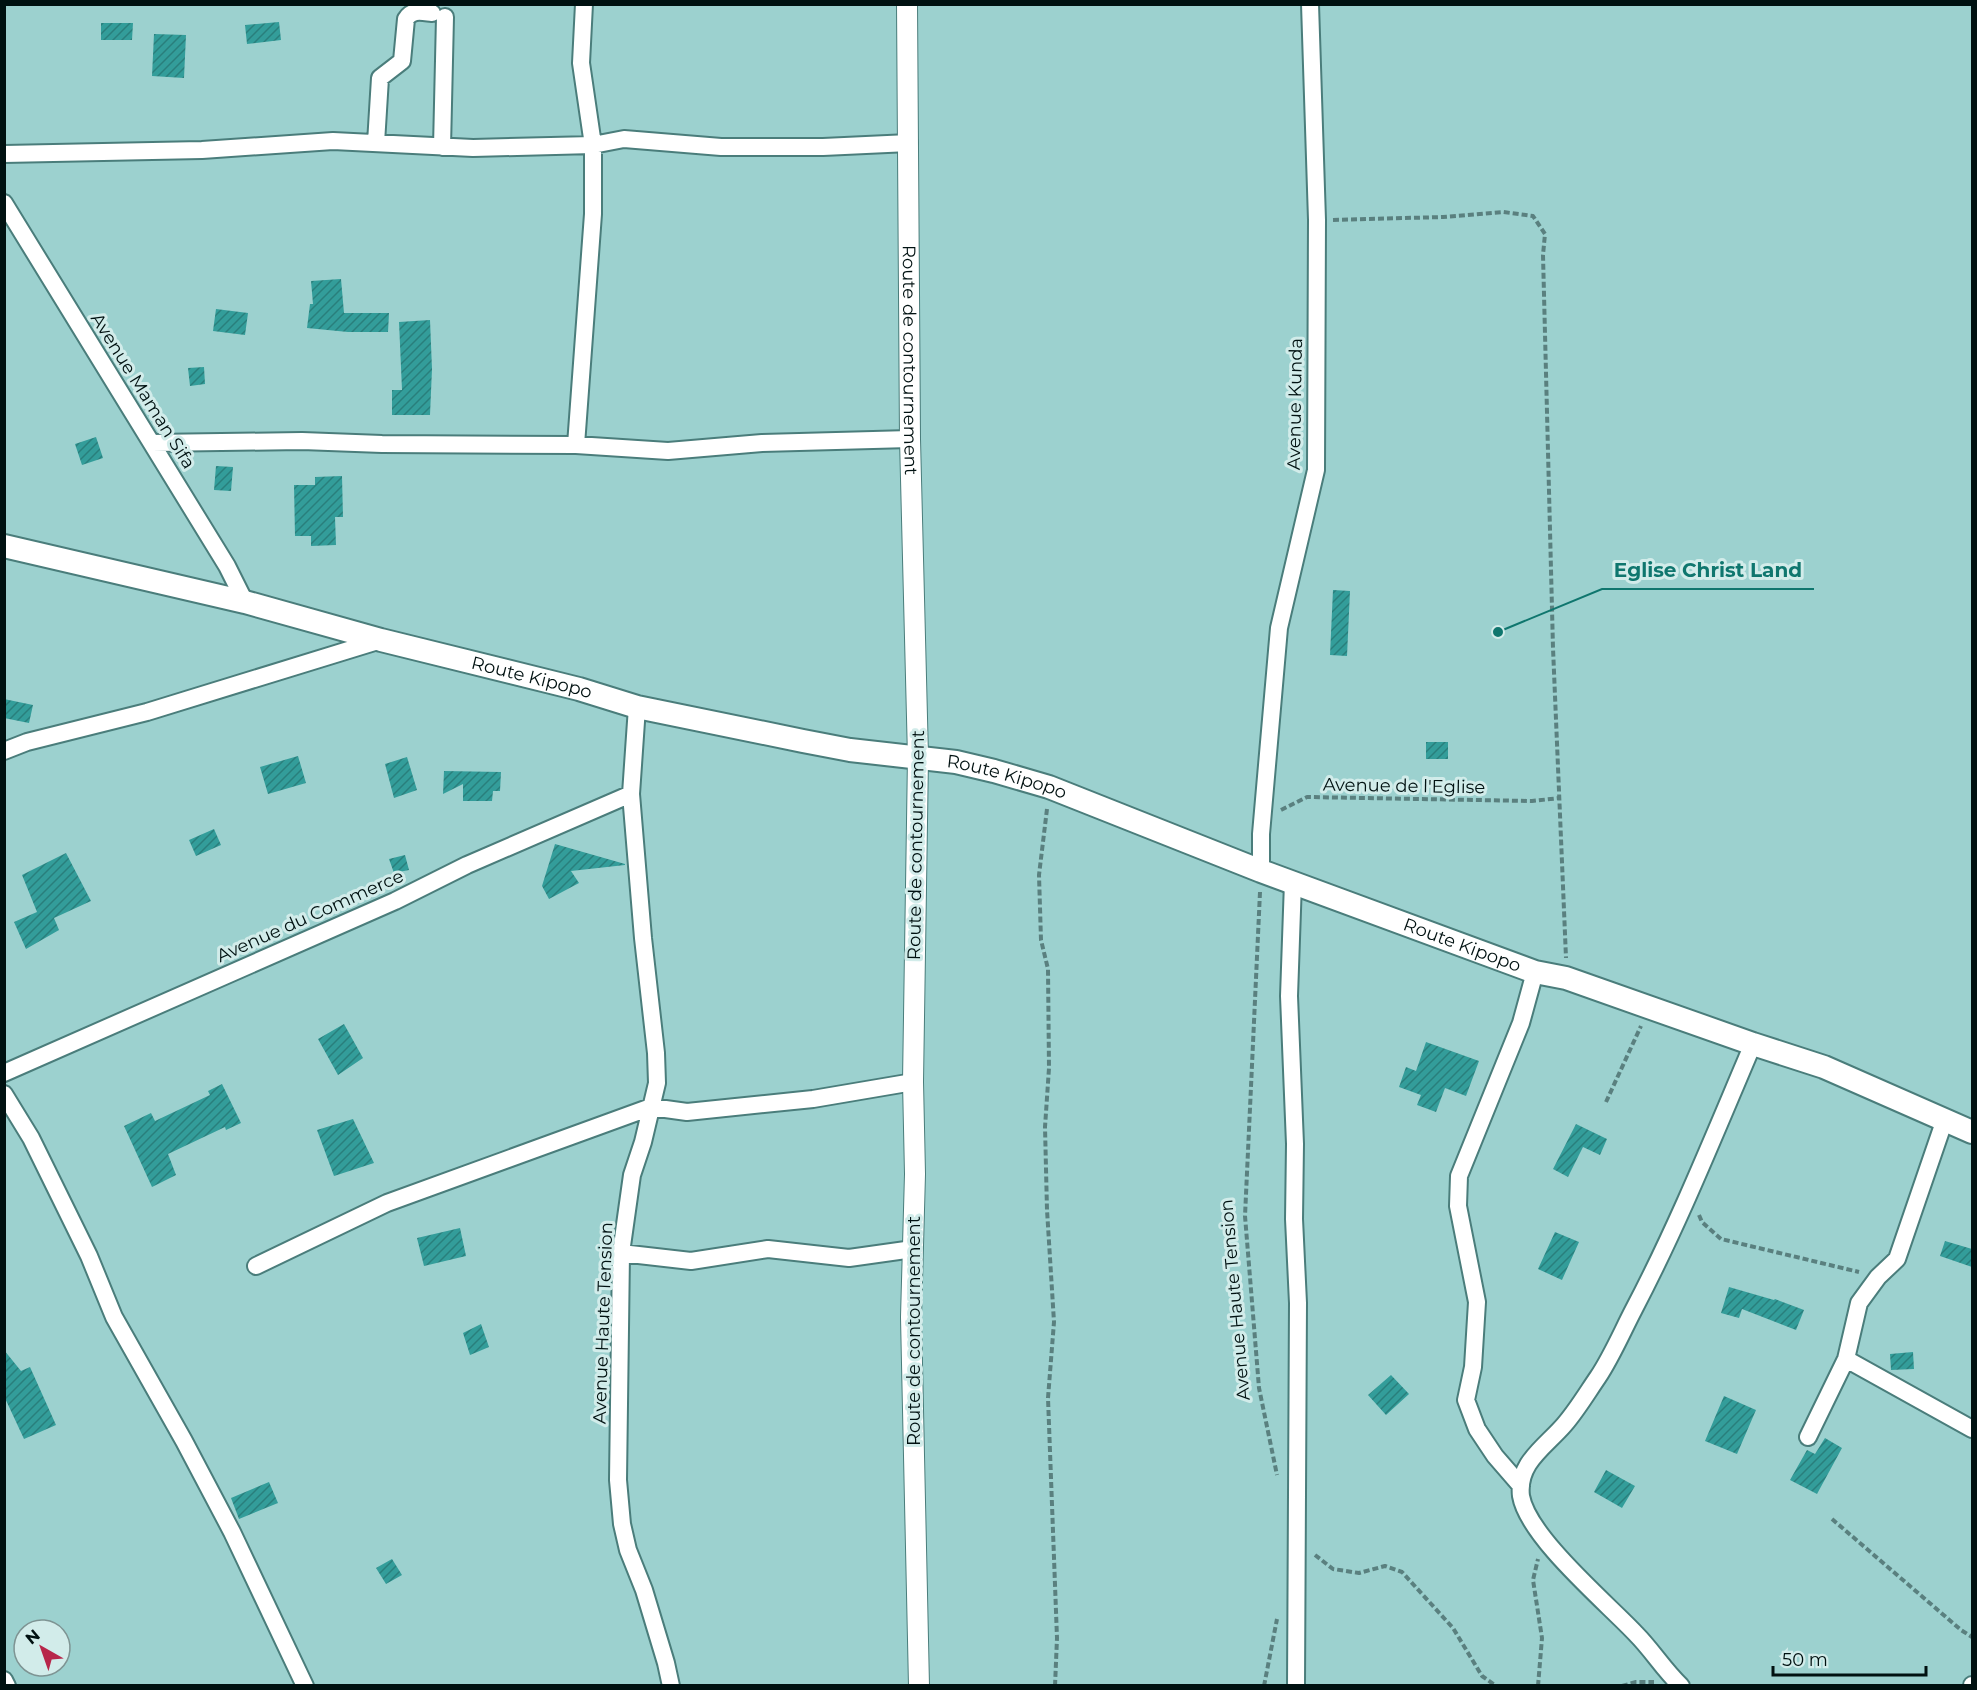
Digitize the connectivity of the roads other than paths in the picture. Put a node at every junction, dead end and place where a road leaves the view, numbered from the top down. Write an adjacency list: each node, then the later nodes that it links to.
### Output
1 (584, 4): 6 (street)
2 (907, 4): 5 (street, Route de contournement)
3 (1310, 4): 20 (street, Avenue Kunda)
4 (376, 143): 7 (street); 7 (street); 8 (street)
5 (909, 143): 6 (street); 10 (street, Route de contournement)
6 (593, 145): 7 (street); 12 (street)
7 (442, 147)
8 (4, 154)
9 (4, 203): 11 (street, Avenue Maman Sifa)
10 (910, 439): 12 (street); 18 (street, Route de contournement)
11 (152, 443): 12 (street); 14 (street, Avenue Maman Sifa)
12 (576, 445)
13 (4, 546): 14 (main road, Route Kipopo)
14 (245, 602): 15 (main road, Route Kipopo)
15 (381, 640): 16 (main road, Route Kipopo); 17 (street)
16 (637, 707): 18 (main road, Route Kipopo); 19 (street, Avenue Haute Tension)
17 (4, 751)
18 (918, 757): 20 (main road, Route Kipopo); 25 (street, Route de contournement)
19 (632, 794): 24 (street, Avenue du Commerce); 27 (street, Avenue Haute Tension)
20 (1262, 871): 21 (main road, Route Kipopo)
21 (1293, 882): 22 (main road, Route Kipopo); 43 (street)
22 (1535, 972): 23 (main road, Route Kipopo); 36 (street)
23 (1753, 1044): 28 (main road, Route Kipopo); 36 (street)
24 (4, 1073)
25 (913, 1082): 27 (street); 30 (street, Route de contournement)
26 (4, 1094): 40 (street)
27 (651, 1107): 31 (street, Avenue Haute Tension); 32 (street)
28 (1945, 1119): 29 (main road, Route Kipopo); 33 (street)
29 (1972, 1132)
30 (913, 1249): 31 (street); 42 (street, Route de contournement)
31 (621, 1253): 41 (street, Avenue Haute Tension)
32 (256, 1266)
33 (1846, 1359): 34 (street); 35 (street)
34 (1972, 1429)
35 (1808, 1437)
36 (1521, 1486): 38 (street)
37 (4, 1680): 39 (street)
38 (1679, 1684)
39 (7, 1686)
40 (305, 1686)
41 (671, 1686)
42 (919, 1686)
43 (1296, 1686)

